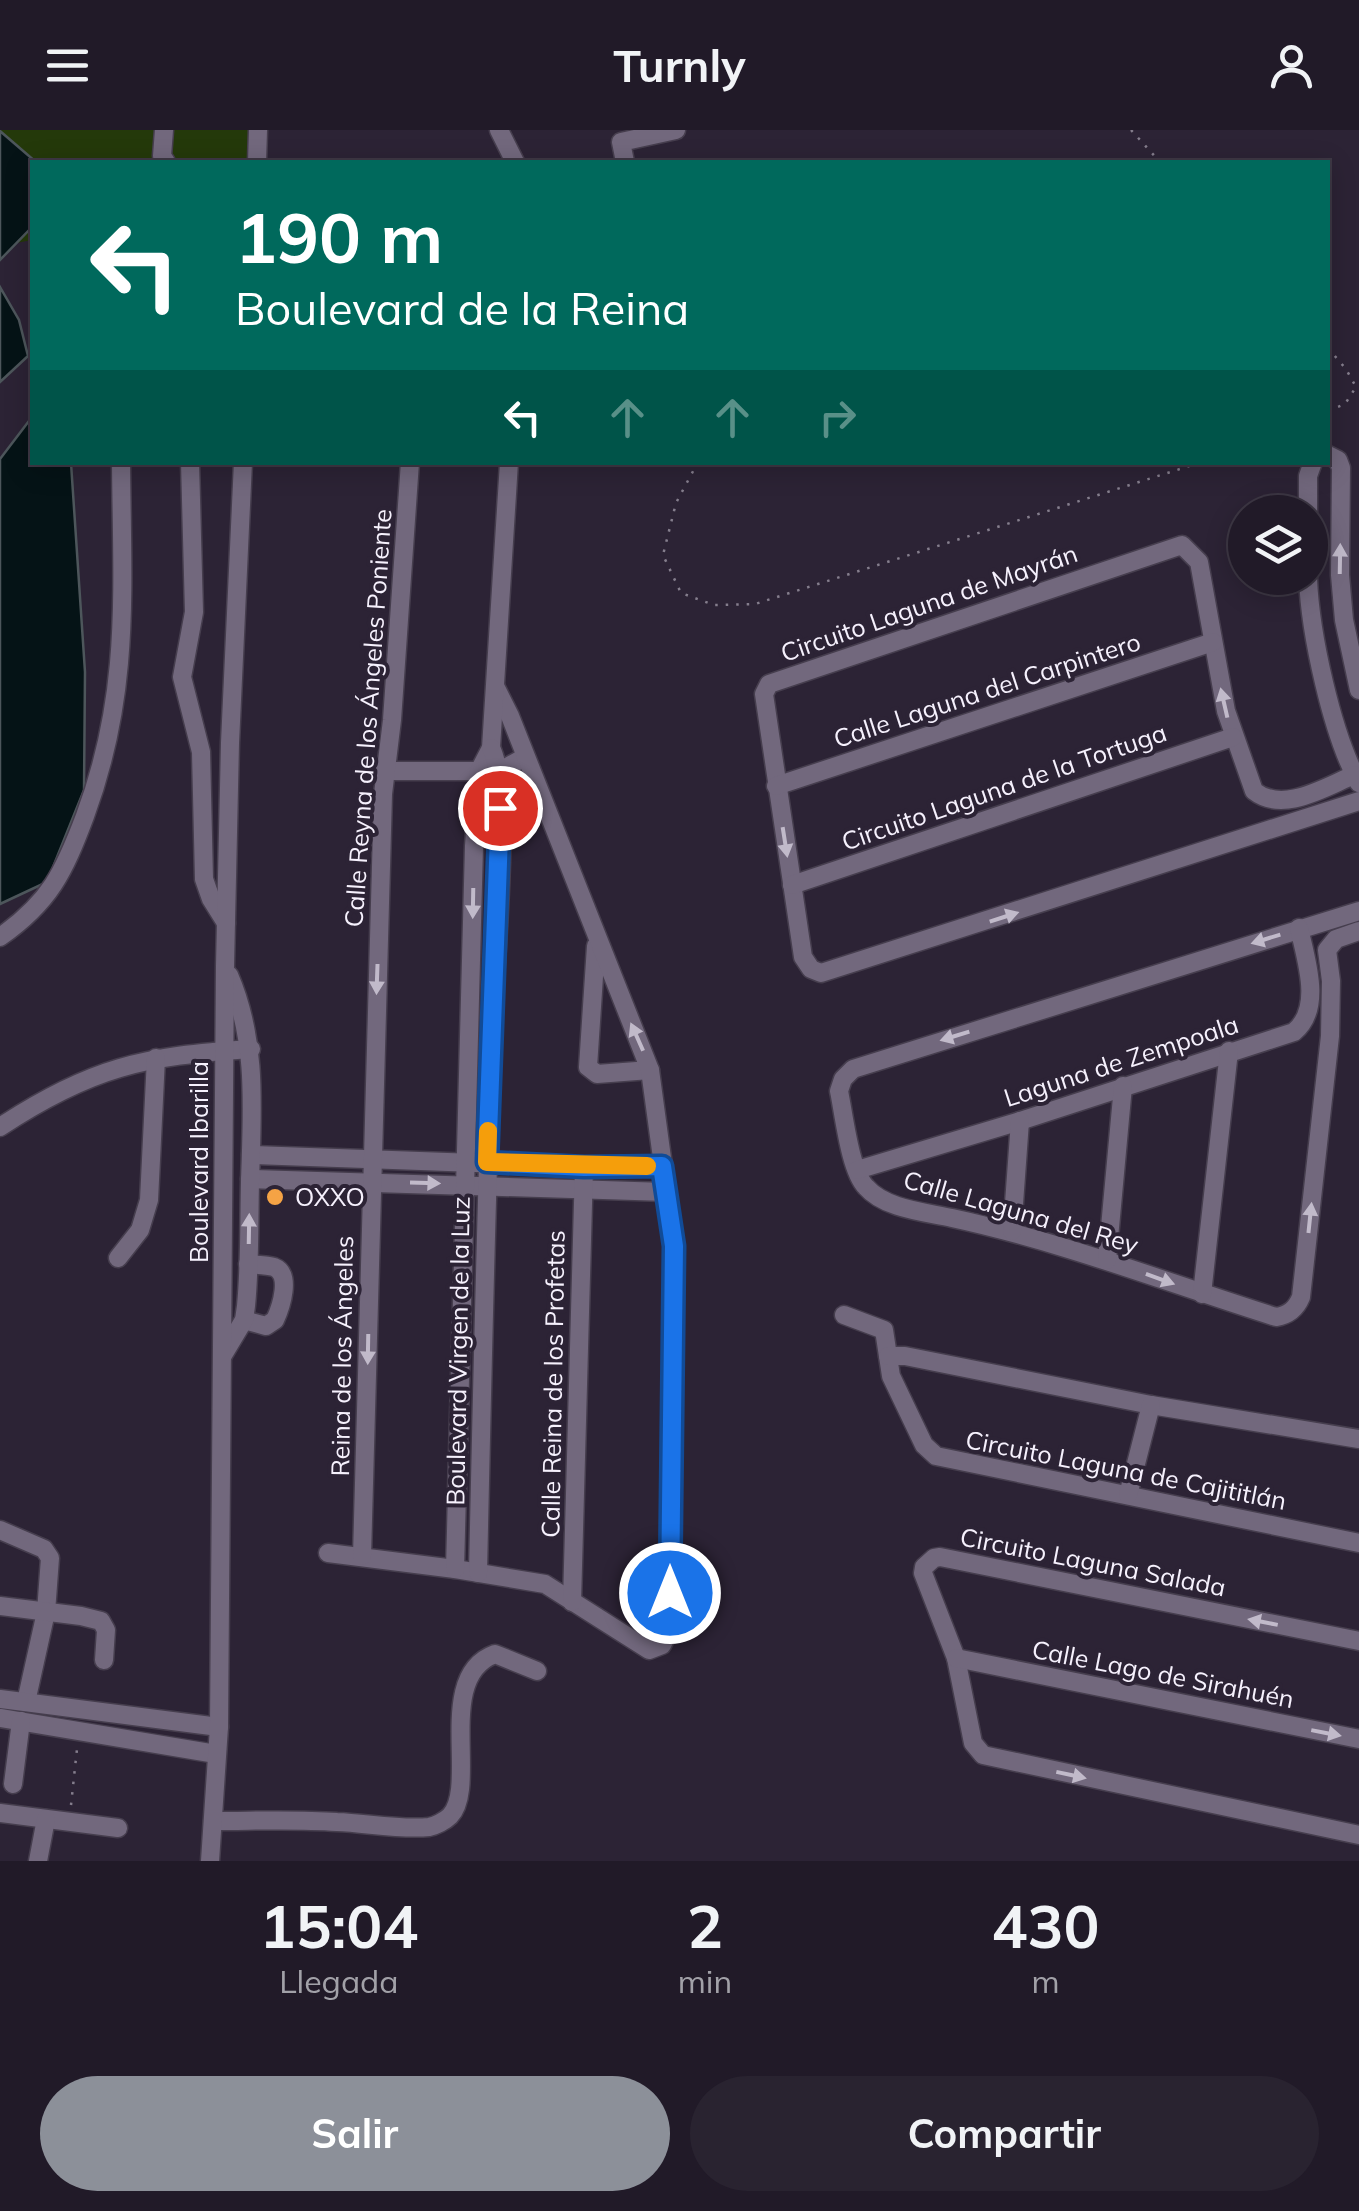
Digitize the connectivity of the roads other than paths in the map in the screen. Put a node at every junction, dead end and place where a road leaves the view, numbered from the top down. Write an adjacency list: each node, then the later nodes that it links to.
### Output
1 (164, 130): 6 (street)
2 (258, 130): 7 (street)
3 (499, 130): 8 (street)
4 (676, 130): 5 (street)
5 (620, 136)
6 (165, 160)
7 (257, 160)
8 (515, 160)
9 (1330, 456): 20 (street, one-way to 9)
10 (120, 465): 36 (street)
11 (190, 465): 33 (street)
12 (243, 465): 33 (street, Boulevard Ibarilla)
13 (410, 465): 25 (street, Calle Reyna de los Ángeles Poniente)
14 (509, 465): 19 (street)
15 (1312, 465): 16 (street)
16 (1308, 495)
17 (1309, 595): 21 (street)
18 (1213, 642): 22 (street, Circuito Laguna de Mayrán, one-way to 18); 29 (street, Calle Laguna del Carpintero); 29 (street, Circuito Laguna de Mayrán)
19 (496, 688): 23 (street); 24 (street)
20 (1359, 693): 21 (street)
21 (1332, 705): 28 (street)
22 (1233, 737): 28 (street, Circuito Laguna de Mayrán); 31 (street, Circuito Laguna de la Tortuga)
23 (492, 748): 26 (street); 27 (street)
24 (525, 757): 27 (street); 37 (street)
25 (384, 771): 26 (street); 48 (street, Calle Reyna de los Ángeles Poniente, one-way to 48)
26 (480, 771): 27 (street); 49 (street, Boulevard Virgen de la Luz, one-way to 49)
27 (500, 771): 50 (street, Boulevard Virgen de la Luz)
28 (1357, 779)
29 (776, 786): 31 (street, Circuito Laguna de Mayrán, one-way to 31)
30 (1359, 801): 31 (street, Circuito Laguna de Mayrán, one-way to 30)
31 (792, 885)
32 (1359, 910): 34 (street)
33 (226, 923): 38 (street, Boulevard Ibarilla)
34 (1299, 928): 41 (street, Laguna de Zempoala); 53 (street, one-way to 53)
35 (1359, 932): 64 (street, Calle Laguna del Rey, one-way to 35)
36 (0, 937)
37 (596, 941): 43 (street, one-way to 37); 43 (street)
38 (225, 966): 39 (street); 40 (street, Boulevard Ibarilla)
39 (251, 1049): 40 (street); 47 (street)
40 (224, 1051): 42 (street); 67 (street, Boulevard Ibarilla)
41 (1229, 1051): 44 (street, Laguna de Zempoala); 64 (street)
42 (156, 1058): 46 (street); 61 (street)
43 (650, 1070): 51 (street)
44 (1123, 1086): 45 (street, Laguna de Zempoala); 62 (street)
45 (1020, 1122): 53 (street, Laguna de Zempoala); 60 (street)
46 (0, 1127)
47 (251, 1155): 48 (street); 54 (street)
48 (371, 1157): 49 (street); 55 (street, Reina de los Ángeles)
49 (466, 1161): 50 (street); 56 (street, Boulevard Virgen de la Luz)
50 (487, 1162): 52 (street); 57 (street, Boulevard Virgen de la Luz)
51 (662, 1166): 52 (street); 59 (street)
52 (584, 1167): 58 (street, Calle Reina de los Profetas)
53 (858, 1170): 60 (street, Calle Laguna del Rey)
54 (250, 1179): 55 (street); 63 (street, one-way to 54)
55 (370, 1182): 56 (street, one-way to 56); 75 (street, Reina de los Ángeles, one-way to 75)
56 (466, 1185): 57 (street); 76 (street, Boulevard Virgen de la Luz)
57 (486, 1186): 58 (street); 77 (street, Boulevard Virgen de la Luz)
58 (583, 1188): 59 (street); 78 (street, Calle Reina de los Profetas)
59 (666, 1192): 78 (street)
60 (1012, 1231): 62 (street, Calle Laguna del Rey)
61 (118, 1258)
62 (1107, 1260): 64 (street, Calle Laguna del Rey, one-way to 64)
63 (248, 1264): 66 (street); 66 (street)
64 (1202, 1294)
65 (844, 1316): 68 (street, Circuito Laguna de Cajititlán)
66 (244, 1320): 67 (street)
67 (223, 1355): 89 (street, Boulevard Ibarilla)
68 (888, 1356): 69 (street); 71 (street, Circuito Laguna de Cajititlán)
69 (1151, 1405): 70 (street); 71 (street)
70 (1359, 1440)
71 (1128, 1495): 73 (street, Circuito Laguna de Cajititlán)
72 (0, 1530): 80 (street)
73 (1359, 1543)
74 (328, 1553): 75 (street)
75 (362, 1556): 76 (street)
76 (455, 1568): 77 (street)
77 (478, 1572): 78 (street)
78 (572, 1602)
79 (0, 1606): 80 (street)
80 (46, 1612): 83 (street); 86 (street)
81 (1359, 1642): 82 (street, Circuito Laguna Salada, one-way to 82)
82 (956, 1658): 90 (street, Calle Lago de Sirahuén, one-way to 90); 97 (street, Circuito Laguna Salada, one-way to 97)
83 (104, 1660)
84 (537, 1671): 95 (street)
85 (0, 1699): 86 (street)
86 (26, 1702): 89 (street)
87 (0, 1718): 88 (street)
88 (20, 1721): 91 (street); 92 (street)
89 (218, 1727): 91 (street, Boulevard Ibarilla)
90 (1359, 1739)
91 (216, 1754): 95 (street, Boulevard Ibarilla)
92 (14, 1784)
93 (0, 1813): 94 (street)
94 (46, 1818): 96 (street); 98 (street)
95 (212, 1821): 99 (street, Boulevard Ibarilla)
96 (118, 1828)
97 (1359, 1835)
98 (38, 1861)
99 (210, 1861)

